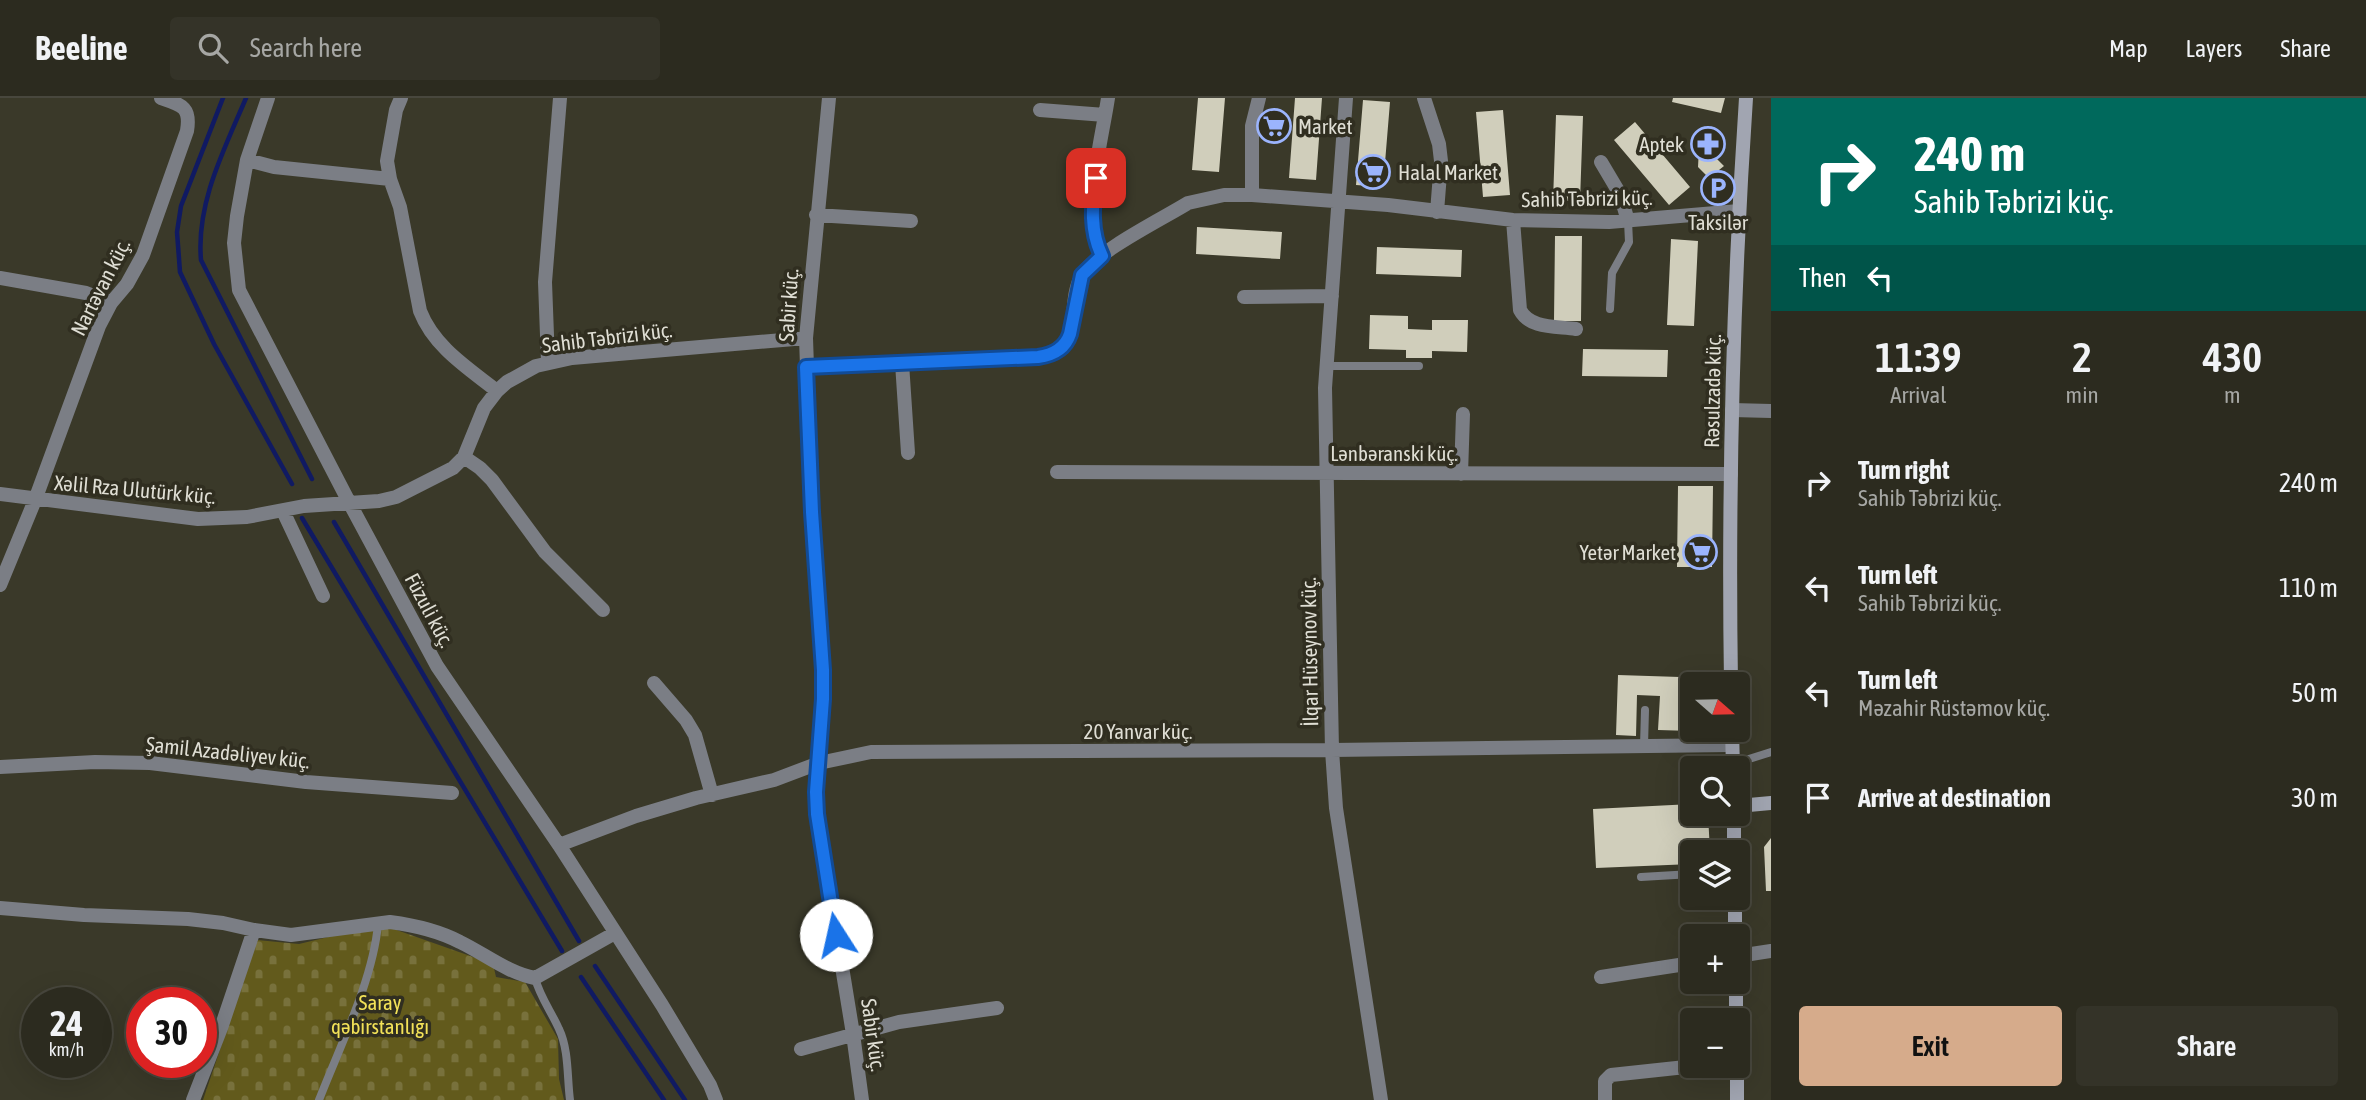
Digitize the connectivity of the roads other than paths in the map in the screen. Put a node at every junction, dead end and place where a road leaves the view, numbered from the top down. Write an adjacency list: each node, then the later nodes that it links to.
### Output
1 (162, 98): 28 (street, Nartəvan küç.)
2 (268, 98): 13 (street, Füzuli küç.)
3 (401, 98): 15 (street)
4 (560, 98): 32 (street)
5 (829, 98): 20 (street, Sabir küç.)
6 (1108, 98): 12 (street)
7 (1259, 98): 16 (street)
8 (1346, 98): 17 (street, İlqar Hüseynov küç.)
9 (1424, 98): 19 (street)
10 (1746, 98): 18 (main road, Rəsulzadə küç.)
11 (1040, 110): 12 (street)
12 (1105, 114): 24 (street)
13 (247, 160): 15 (street); 49 (street, Füzuli küç.)
14 (1601, 162): 23 (street)
15 (390, 179): 37 (street)
16 (1252, 195): 17 (street, Sahib Təbrizi küç.); 24 (street, Sahib Təbrizi küç.)
17 (1340, 201): 19 (street, Sahib Təbrizi küç.); 26 (street, İlqar Hüseynov küç.)
18 (1739, 211): 23 (street, Sahib Təbrizi küç.); 38 (main road, Rəsulzadə küç.)
19 (1437, 212): 21 (street, Sahib Təbrizi küç.)
20 (816, 215): 22 (street); 31 (street, Sabir küç.)
21 (1513, 220): 23 (street, Sahib Təbrizi küç.); 30 (street)
22 (911, 221)
23 (1628, 222): 29 (lane)
24 (1102, 256): 33 (street, Sahib Təbrizi küç.)
25 (0, 278): 28 (street)
26 (1332, 296): 27 (street); 34 (street, İlqar Hüseynov küç.)
27 (1244, 297)
28 (111, 303): 48 (street, Nartəvan küç.)
29 (1610, 309)
30 (1576, 329)
31 (806, 338): 32 (street, Sahib Təbrizi küç.); 36 (street, Sabir küç.)
32 (548, 362): 37 (street, Sahib Təbrizi küç.)
33 (902, 363): 36 (street, Sahib Təbrizi küç.); 41 (street)
34 (1326, 366): 35 (lane); 44 (street, İlqar Hüseynov küç.)
35 (1419, 366)
36 (806, 367): 63 (street, Sabir küç.)
37 (497, 391): 42 (street, Sahib Təbrizi küç.)
38 (1732, 410): 39 (street); 46 (main road, Rəsulzadə küç.)
39 (1771, 411)
40 (1463, 414): 45 (street)
41 (908, 453)
42 (464, 457): 49 (street); 53 (street)
43 (1057, 472): 44 (street, Lənbəranski küç.)
44 (1327, 473): 45 (street, Lənbəranski küç.); 59 (street, İlqar Hüseynov küç.)
45 (1461, 474): 46 (street, Lənbəranski küç.)
46 (1731, 474): 54 (main road, Rəsulzadə küç.)
47 (0, 494): 48 (street, Xəlil Rza Ulutürk küç.)
48 (35, 500): 50 (street, Xəlil Rza Ulutürk küç.); 51 (street, Nartəvan küç.)
49 (348, 502): 50 (street, Xəlil Rza Ulutürk küç.); 69 (street, Füzuli küç.)
50 (283, 511): 52 (street)
51 (0, 585)
52 (323, 596)
53 (603, 610)
54 (1731, 672)
55 (654, 683): 66 (street)
56 (1645, 710): 58 (lane)
57 (1732, 745): 58 (street, 20 Yanvar küç.); 61 (main road)
58 (1644, 746): 59 (street, 20 Yanvar küç.)
59 (1332, 750): 63 (street, 20 Yanvar küç.); 91 (street, İlqar Hüseynov küç.)
60 (1771, 752): 62 (lane)
61 (1733, 756)
62 (1750, 760)
63 (819, 763): 66 (street, 20 Yanvar küç.); 82 (street, Sabir küç.)
64 (0, 767): 65 (street, Şamil Azadəliyev küç.)
65 (452, 793)
66 (712, 795): 69 (street, 20 Yanvar küç.)
67 (1771, 803): 68 (main road)
68 (1750, 805)
69 (559, 845): 75 (street, Füzuli küç.)
70 (1680, 875): 71 (lane)
71 (1641, 877)
72 (0, 908): 74 (street)
73 (378, 924): 74 (street); 80 (street); 87 (lane)
74 (254, 930): 86 (street)
75 (615, 933): 80 (street); 89 (street, Füzuli küç.)
76 (1771, 951): 77 (street)
77 (1750, 954)
78 (1680, 965): 79 (street)
79 (1601, 977)
80 (535, 978): 88 (lane)
81 (998, 1008): 82 (street)
82 (853, 1034): 83 (street); 90 (street, Sabir küç.)
83 (801, 1049)
84 (1680, 1068): 92 (street)
85 (1737, 1078): 93 (main road)
86 (193, 1100)
87 (319, 1100)
88 (570, 1100)
89 (716, 1100)
90 (862, 1100)
91 (1381, 1100)
92 (1605, 1100)
93 (1737, 1100)

